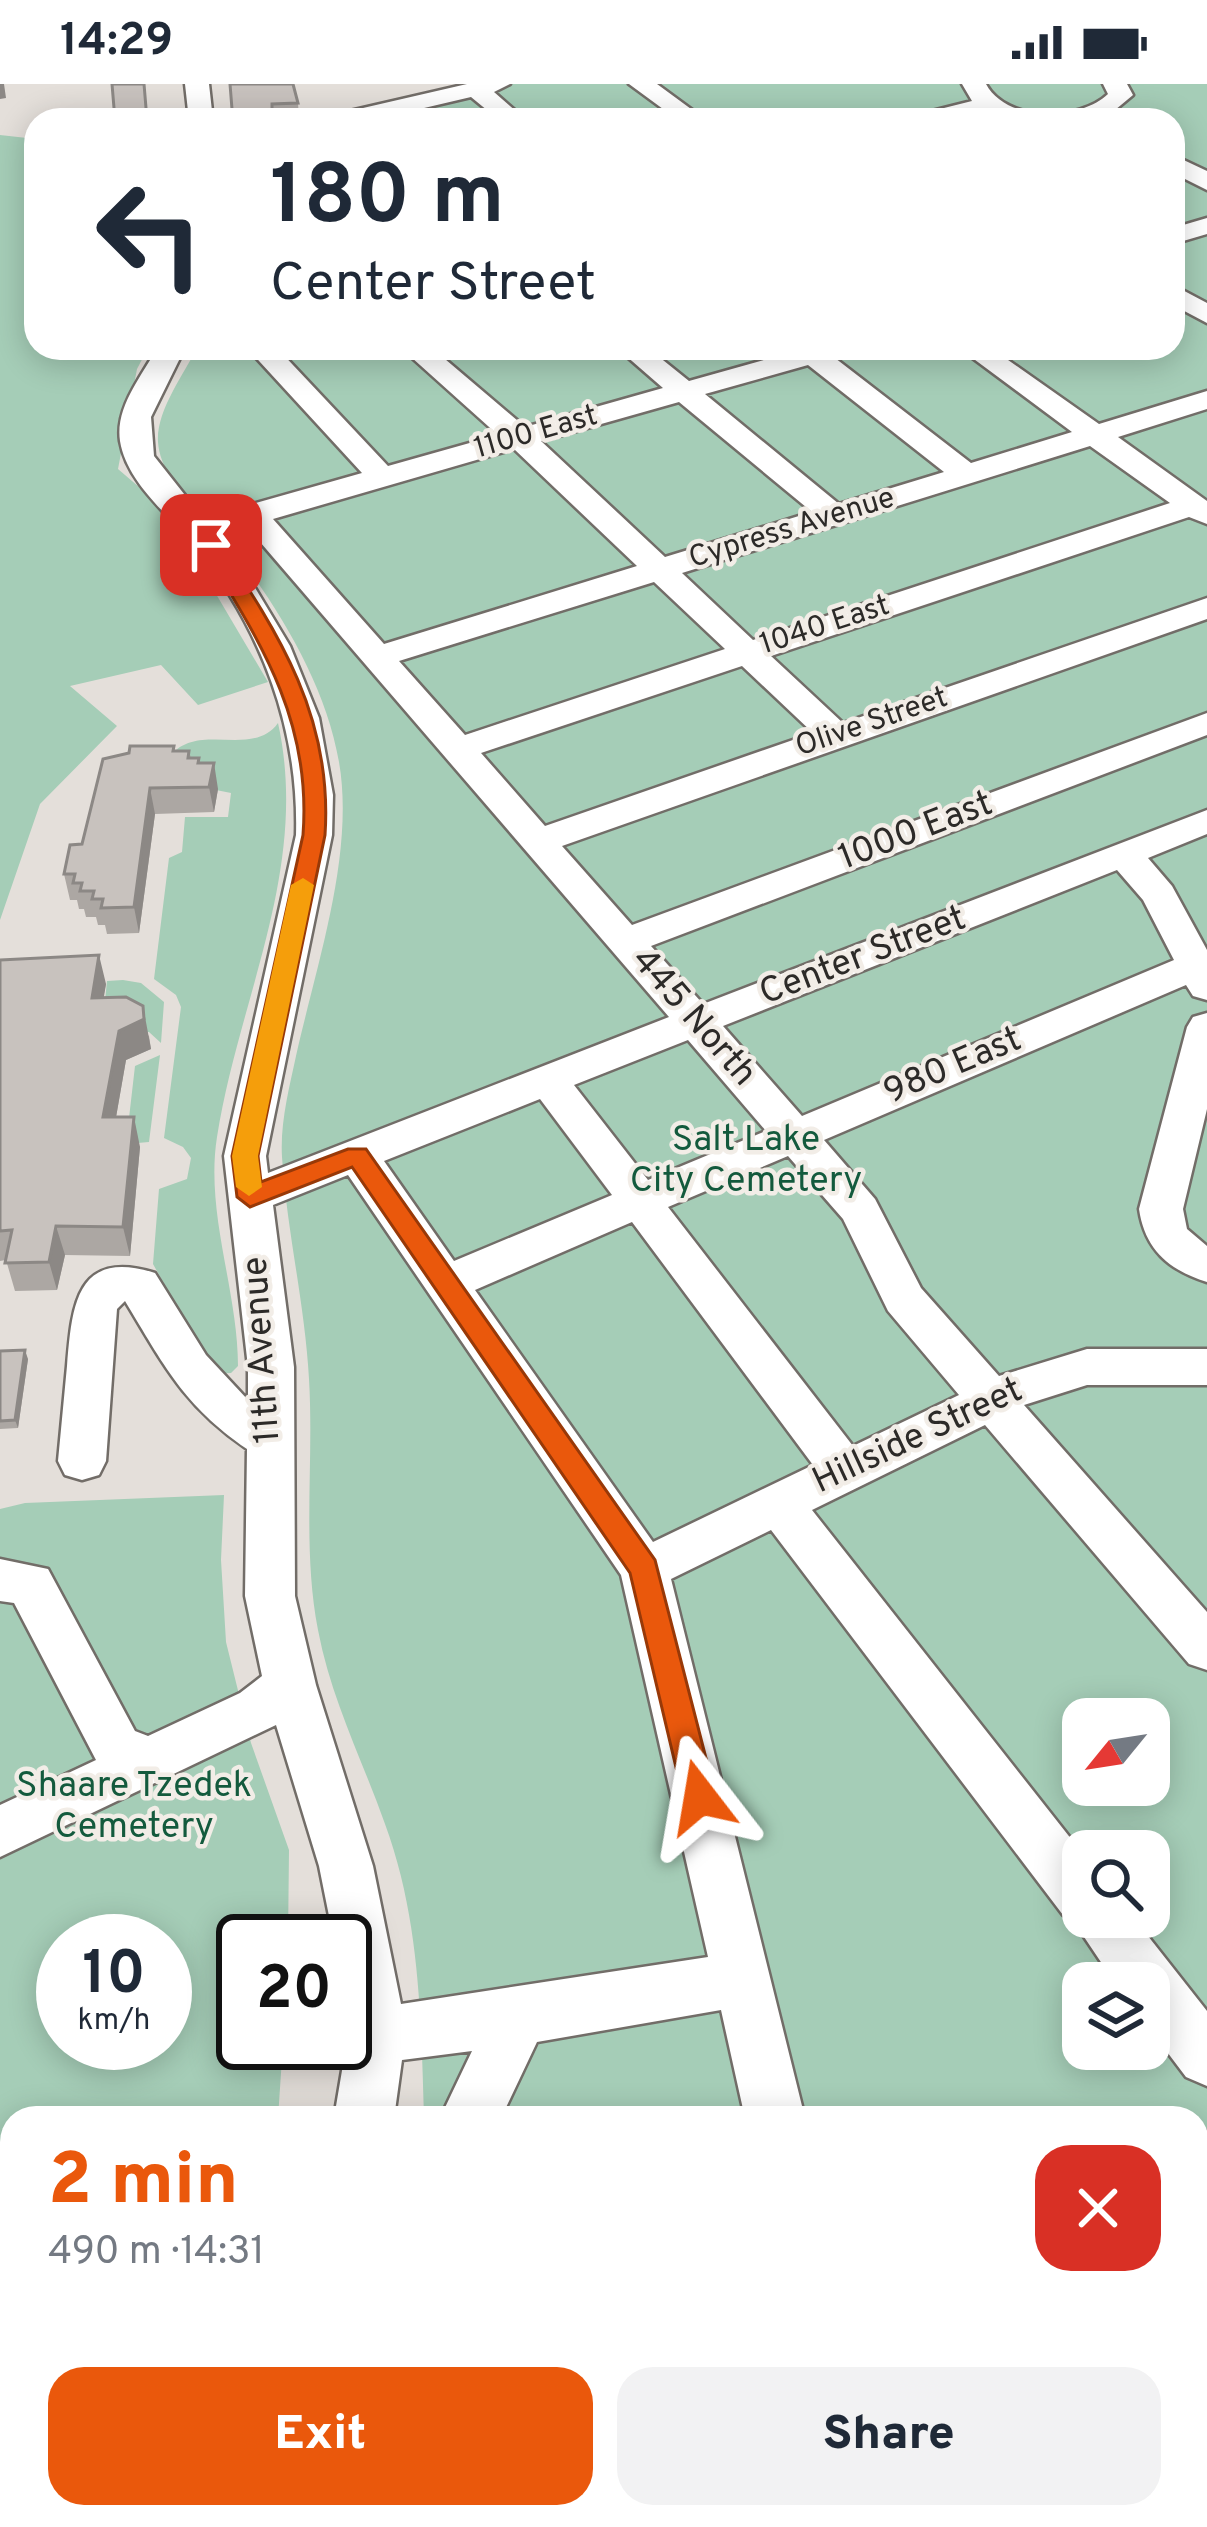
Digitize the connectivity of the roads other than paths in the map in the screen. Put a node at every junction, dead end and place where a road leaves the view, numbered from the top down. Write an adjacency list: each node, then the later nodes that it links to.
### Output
1 (641, 84): 6 (street)
2 (1115, 84): 8 (street)
3 (487, 87): 5 (street)
4 (981, 94): 7 (street)
5 (402, 108)
6 (676, 108)
7 (951, 108)
8 (1108, 108)
9 (164, 360): 44 (street, 11th Avenue)
10 (272, 360): 21 (street)
11 (429, 360): 19 (street)
12 (645, 360): 16 (street)
13 (780, 360): 16 (street, 1100 East)
14 (820, 360): 20 (street)
15 (990, 360): 18 (street)
16 (682, 392): 19 (street, 1100 East); 24 (street)
17 (1207, 400): 18 (street, Cypress Avenue)
18 (1094, 435): 20 (street, Cypress Avenue); 22 (street)
19 (520, 438): 21 (street, 1100 East); 25 (street)
20 (968, 476): 24 (street, Cypress Avenue)
21 (382, 477): 23 (street, 1100 East)
22 (1200, 510): 27 (street, 1040 East)
23 (260, 512): 28 (street, 445 North)
24 (834, 514): 25 (street, Cypress Avenue)
25 (661, 570): 27 (street); 28 (street, Cypress Avenue)
26 (1207, 608): 30 (street, Olive Street)
27 (747, 652): 30 (street); 31 (street, 1040 East)
28 (377, 657): 31 (street, 445 North)
29 (1207, 723): 35 (street, 1000 East)
30 (835, 735): 33 (street, Olive Street)
31 (458, 749): 33 (street, 445 North)
32 (1207, 821): 34 (street, Center Street)
33 (539, 842): 35 (street, 445 North)
34 (1125, 855): 36 (street); 37 (street, Center Street)
35 (626, 940): 37 (street, 445 North)
36 (1203, 976): 40 (street, 980 East)
37 (697, 1021): 39 (street, Center Street); 40 (street, 445 North)
38 (1207, 1027): 43 (street)
39 (548, 1079): 41 (street, Center Street); 45 (street)
40 (796, 1135): 45 (street, 980 East); 49 (street, 445 North)
41 (357, 1155): 44 (street, Center Street); 47 (street)
42 (1207, 1161): 43 (street)
43 (1169, 1190): 46 (street)
44 (250, 1197): 50 (street, 11th Avenue)
45 (639, 1201): 47 (street, 980 East); 52 (street)
46 (1207, 1265)
47 (444, 1284): 54 (street)
48 (1207, 1367): 49 (street, Hillside Street)
49 (992, 1399): 52 (street, Hillside Street); 56 (street, 445 North)
50 (271, 1440): 51 (street); 57 (street, 11th Avenue)
51 (82, 1461)
52 (845, 1471): 53 (street, Hillside Street)
53 (779, 1503): 54 (street, Hillside Street); 60 (street)
54 (644, 1569): 62 (street)
55 (0, 1580): 58 (street)
56 (1207, 1648)
57 (290, 1685): 58 (street); 64 (street, 11th Avenue)
58 (150, 1760): 59 (street)
59 (0, 1832)
60 (1062, 1870)
61 (1115, 1938): 65 (street)
62 (744, 1979): 63 (street); 68 (street)
63 (519, 2017): 64 (street); 67 (street)
64 (377, 2035): 66 (street, 11th Avenue)
65 (1207, 2057)
66 (366, 2106)
67 (476, 2106)
68 (772, 2106)

